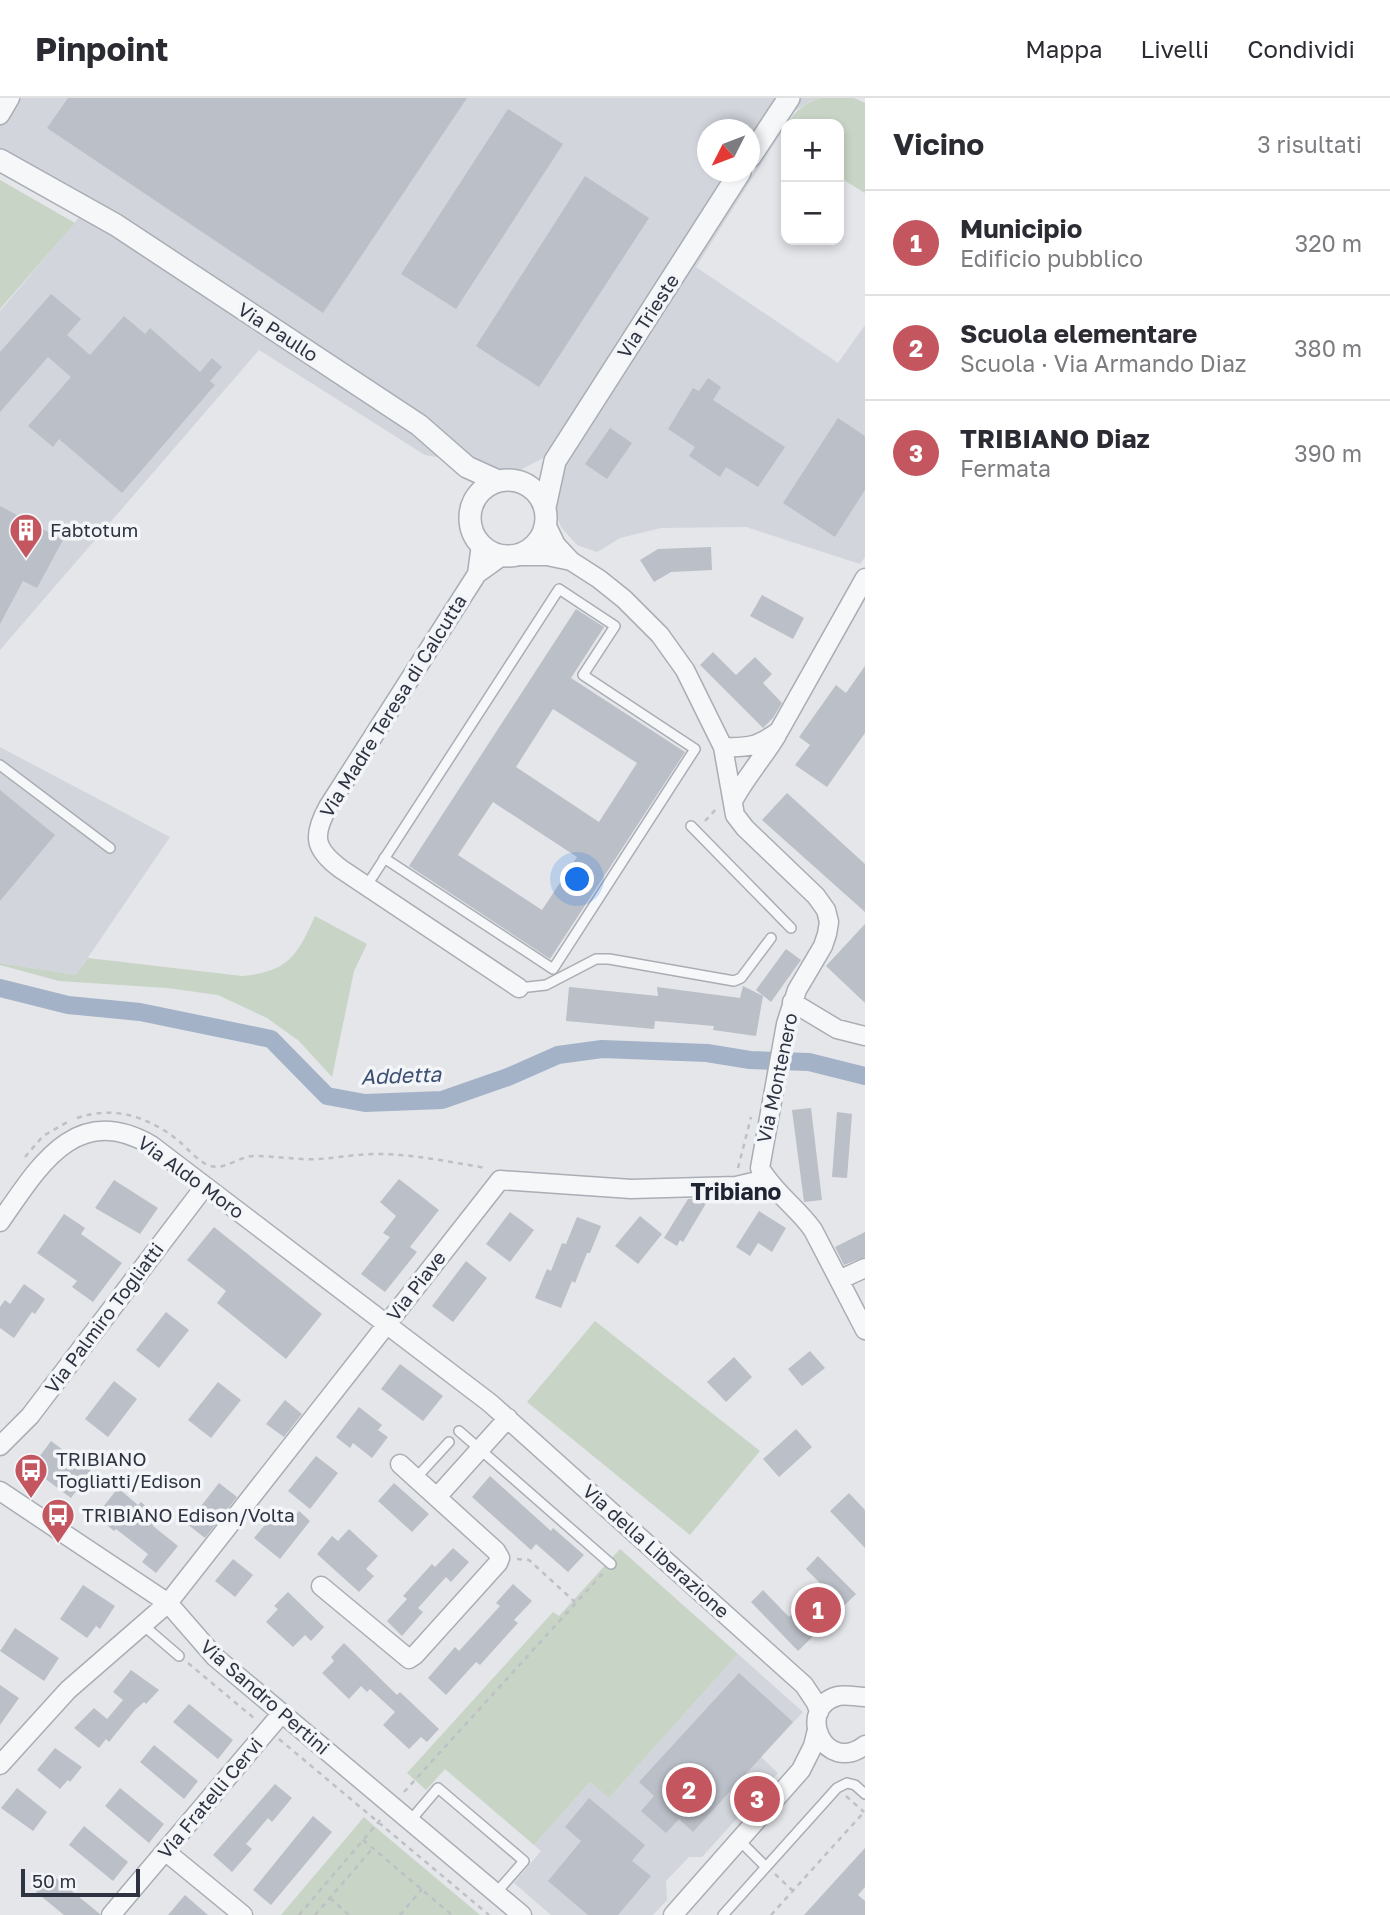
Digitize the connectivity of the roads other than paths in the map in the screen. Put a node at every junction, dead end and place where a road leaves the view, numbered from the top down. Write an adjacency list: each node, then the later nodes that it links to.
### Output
1 (10, 98): 3 (street)
2 (789, 98): 4 (street)
3 (0, 115)
4 (760, 142)
5 (0, 160): 7 (street, Via Paullo)
6 (734, 182): 8 (street, Via Trieste)
7 (456, 458): 9 (street, Via Paullo); 10 (street, Via Paullo)
8 (555, 461): 9 (street); 11 (street, Via Trieste)
9 (506, 480): 10 (street); 11 (street, Via Paullo)
10 (472, 502): 12 (street, Via Paullo)
11 (545, 515): 13 (street); 14 (street, Via Paullo)
12 (481, 545): 13 (street, Via Paullo); 15 (street, Via Madre Teresa di Calcutta)
13 (508, 556): 14 (street, Via Paullo); 15 (street, Via Madre Teresa di Calcutta)
14 (571, 561): 18 (street, Via Paullo)
15 (477, 574): 24 (street, Via Madre Teresa di Calcutta)
16 (865, 578): 17 (street)
17 (779, 731): 18 (street); 20 (street)
18 (723, 747): 20 (street, Via Paullo)
19 (0, 765): 22 (lane)
20 (726, 804): 25 (street, Via Paullo)
21 (693, 828): 26 (lane)
22 (110, 848)
23 (384, 858): 23 (lane); 24 (lane)
24 (366, 886): 28 (street, Via Madre Teresa di Calcutta)
25 (816, 896): 29 (street, Via Montenero)
26 (791, 928)
27 (771, 939): 28 (lane)
28 (519, 988)
29 (792, 1002): 30 (street); 31 (street, Via Montenero)
30 (865, 1036)
31 (766, 1179): 35 (street); 36 (street, Via Piave)
32 (205, 1185): 33 (street, Via Aldo Moro); 36 (street, Via Aldo Moro); 41 (street, Via Palmiro Togliatti)
33 (0, 1223)
34 (865, 1268): 35 (street)
35 (839, 1280): 37 (street)
36 (387, 1324): 38 (street, Via della Liberazione); 49 (street, Via Piave)
37 (865, 1330)
38 (508, 1418): 42 (street); 52 (street, Via della Liberazione)
39 (459, 1431): 42 (lane)
40 (449, 1442): 44 (lane)
41 (0, 1446)
42 (480, 1450): 46 (street); 47 (lane)
43 (400, 1464): 44 (street)
44 (416, 1478): 46 (street)
45 (0, 1491): 49 (street, Via Sandro Pertini)
46 (438, 1497): 48 (street)
47 (611, 1564)
48 (321, 1586)
49 (168, 1603): 50 (street, Via Piave); 54 (street, Via Sandro Pertini)
50 (143, 1625): 51 (lane); 58 (street, Via Piave)
51 (180, 1656)
52 (804, 1685): 53 (street, Via della Liberazione); 55 (street, Via della Liberazione)
53 (854, 1698): 55 (street)
54 (282, 1713): 61 (street, Via Sandro Pertini); 63 (street, Via Fratelli Cervi)
55 (818, 1721): 57 (street, Via della Liberazione); 59 (street)
56 (865, 1745): 57 (street)
57 (845, 1753): 59 (street)
58 (0, 1765)
59 (801, 1770): 62 (street)
60 (865, 1794): 64 (lane)
61 (410, 1821): 65 (street, Via Sandro Pertini); 65 (lane)
62 (739, 1840): 64 (lane); 69 (street)
63 (165, 1851): 66 (street, Via Fratelli Cervi); 67 (street)
64 (766, 1867): 70 (lane)
65 (496, 1894): 68 (street, Via Sandro Pertini)
66 (110, 1915)
67 (243, 1915)
68 (522, 1915)
69 (673, 1915)
70 (723, 1915)

